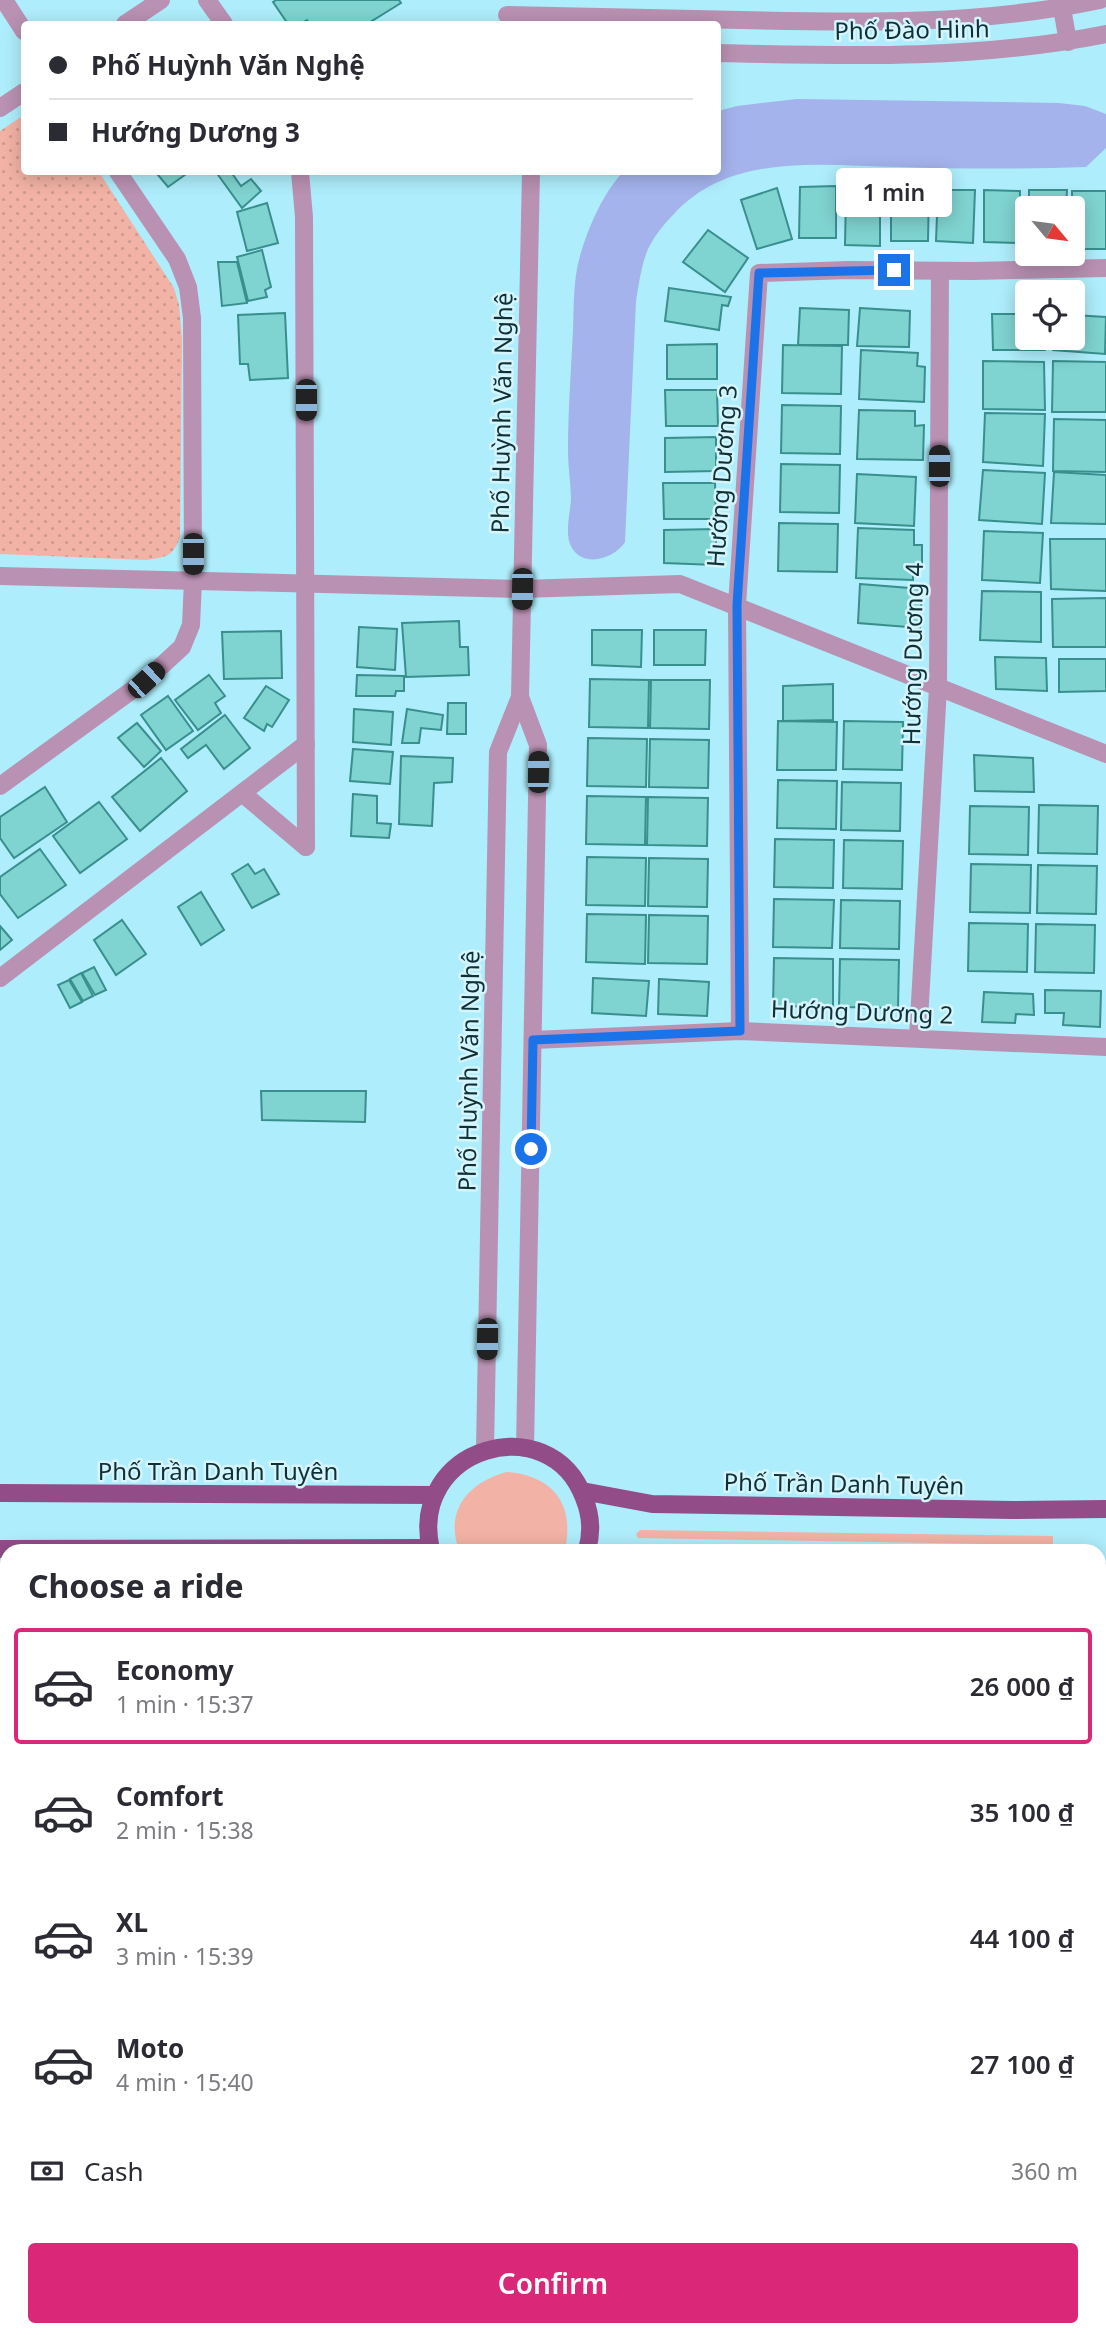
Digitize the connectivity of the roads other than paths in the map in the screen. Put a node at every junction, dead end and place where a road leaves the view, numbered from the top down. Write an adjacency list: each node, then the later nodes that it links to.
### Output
1 (4, 0): 9 (street)
2 (161, 0): 7 (street)
3 (207, 0): 8 (street)
4 (1100, 0): 5 (street, Phố Đào Hinh)
5 (1062, 8): 6 (street, Phố Đào Hinh); 11 (street)
6 (507, 13)
7 (130, 21)
8 (222, 21)
9 (21, 26)
10 (1106, 34): 11 (street, Phố Đào Hinh)
11 (1068, 42): 12 (street, Phố Đào Hinh)
12 (721, 53)
13 (21, 94): 14 (street)
14 (0, 108)
15 (120, 175): 21 (street)
16 (300, 175): 22 (street)
17 (531, 175): 23 (street, Phố Huỳnh Văn Nghệ)
18 (1106, 268): 19 (street, Hướng Dương 3)
19 (940, 271): 24 (street, Hướng Dương 3); 25 (street, Hướng Dương 4)
20 (0, 576): 21 (street)
21 (193, 580): 22 (street); 29 (street)
22 (307, 583): 23 (street); 27 (street)
23 (522, 589): 24 (street); 26 (street, Phố Huỳnh Văn Nghệ)
24 (737, 605): 25 (street); 32 (street, Hướng Dương 3)
25 (938, 688): 28 (street); 33 (street, Hướng Dương 4)
26 (520, 697): 34 (street, Phố Huỳnh Văn Nghệ); 37 (street, Phố Huỳnh Văn Nghệ)
27 (306, 744): 30 (street); 30 (street)
28 (1106, 754)
29 (0, 786)
30 (242, 793): 31 (street)
31 (0, 978)
32 (740, 1031): 33 (street, Hướng Dương 2); 34 (street, Hướng Dương 2)
33 (918, 1037): 35 (street, Hướng Dương 2)
34 (533, 1040): 36 (street, Phố Huỳnh Văn Nghệ)
35 (1106, 1047)
36 (525, 1448): 37 (main road); 38 (main road)
37 (485, 1450): 40 (main road)
38 (582, 1491): 41 (main road, Phố Trần Danh Tuyên); 43 (main road)
39 (0, 1493): 40 (main road, Phố Trần Danh Tuyên)
40 (435, 1495): 42 (main road)
41 (1106, 1509)
42 (431, 1544)
43 (588, 1544)

